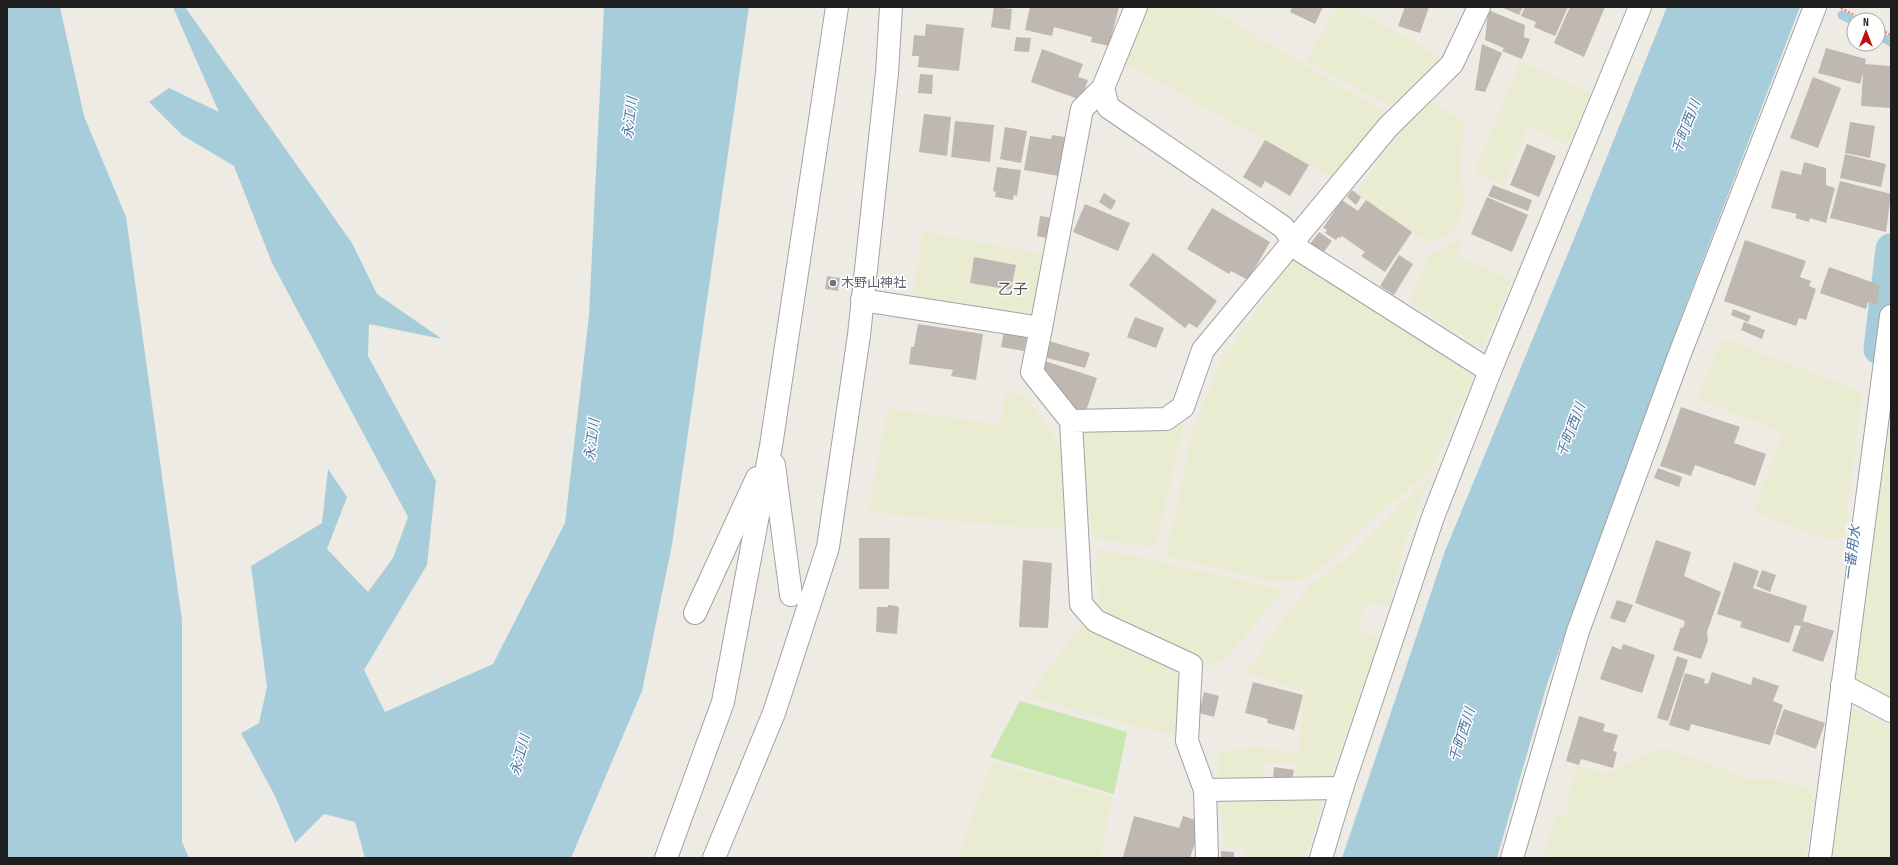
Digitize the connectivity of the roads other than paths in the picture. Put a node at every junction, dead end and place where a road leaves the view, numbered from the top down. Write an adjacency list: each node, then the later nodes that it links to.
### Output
1 (837, 7): 14 (street)
2 (891, 7): 9 (street)
3 (1136, 7): 7 (street)
4 (1479, 7): 8 (street)
5 (1640, 7): 12 (street)
6 (1815, 7): 25 (street)
7 (1103, 88): 8 (street); 11 (street)
8 (1294, 240): 12 (street); 13 (street)
9 (862, 300): 11 (street); 22 (street)
10 (1891, 316): 17 (street)
11 (1041, 328): 13 (street)
12 (1490, 371): 19 (street)
13 (1071, 421): 20 (street)
14 (771, 446): 15 (street); 16 (street); 21 (street)
15 (792, 595)
16 (695, 613)
17 (1842, 685): 18 (street); 26 (street)
18 (1891, 711)
19 (1342, 788): 20 (street); 24 (street)
20 (1205, 790): 23 (street)
21 (666, 858)
22 (714, 858)
23 (1207, 858)
24 (1321, 858)
25 (1512, 858)
26 (1820, 858)

